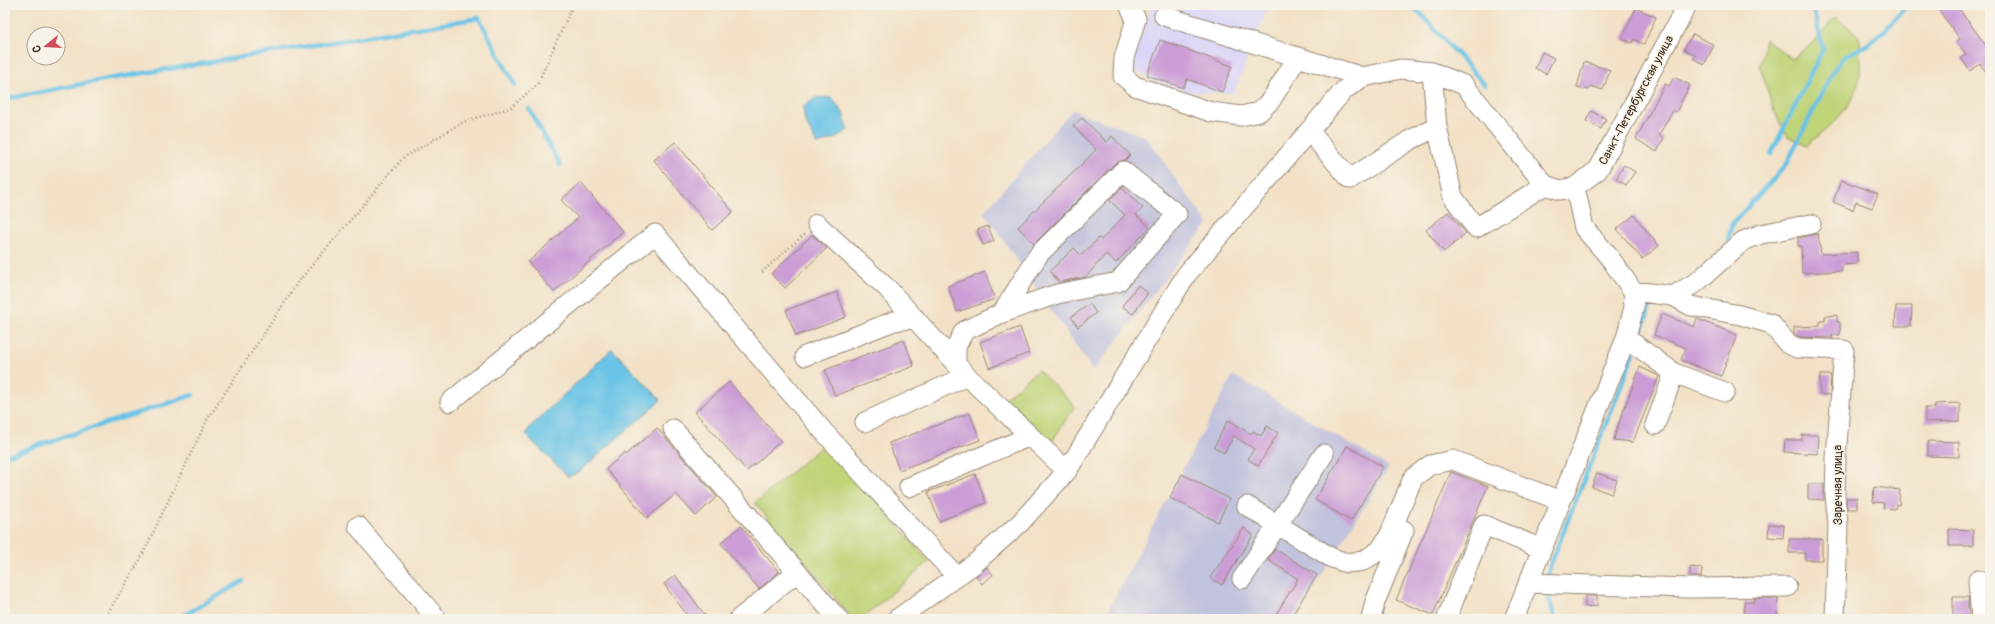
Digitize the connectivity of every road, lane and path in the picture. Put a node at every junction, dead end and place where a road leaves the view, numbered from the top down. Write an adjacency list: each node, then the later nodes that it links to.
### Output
1 (573, 5): 45 (path)
2 (1129, 5): 5 (street)
3 (1686, 5): 11 (street, Санкт-Петербургская улица)
4 (1164, 16): 5 (street)
5 (1297, 58): 7 (street)
6 (1432, 72): 7 (street); 8 (street); 10 (street)
7 (1363, 77): 9 (street)
8 (1437, 127): 9 (street); 10 (street)
9 (1308, 131): 31 (street)
10 (1545, 185): 11 (street)
11 (1575, 187): 15 (street)
12 (817, 224): 14 (path); 18 (street)
13 (1811, 224): 16 (street)
14 (762, 272)
15 (1633, 291): 16 (street); 19 (street)
16 (1673, 296): 52 (street, Заречная улица)
17 (1002, 313): 17 (street); 21 (street)
18 (915, 318): 20 (street); 21 (street)
19 (1626, 338): 22 (street); 33 (street)
20 (805, 356)
21 (962, 369): 25 (street); 28 (street)
22 (1674, 374): 23 (street); 26 (street)
23 (1725, 392)
24 (450, 402): 39 (street)
25 (865, 422)
26 (1654, 425)
27 (673, 429): 38 (street)
28 (1030, 436): 31 (street); 32 (street)
29 (1324, 454): 35 (street)
30 (1430, 465): 33 (street); 35 (street); 50 (street)
31 (1067, 471): 39 (street)
32 (909, 487)
33 (1561, 501): 37 (street)
34 (1247, 506): 35 (street)
35 (1278, 525): 40 (street)
36 (358, 526): 46 (street)
37 (1542, 549): 42 (street); 44 (street)
38 (797, 572): 47 (street); 48 (street)
39 (957, 577): 49 (street)
40 (1242, 579)
41 (1978, 580): 53 (street)
42 (1528, 583): 43 (street); 51 (street)
43 (1786, 587)
44 (1447, 617)
45 (104, 619)
46 (437, 619)
47 (739, 619)
48 (838, 619)
49 (897, 619)
50 (1372, 619)
51 (1514, 619)
52 (1835, 619)
53 (1981, 619)

